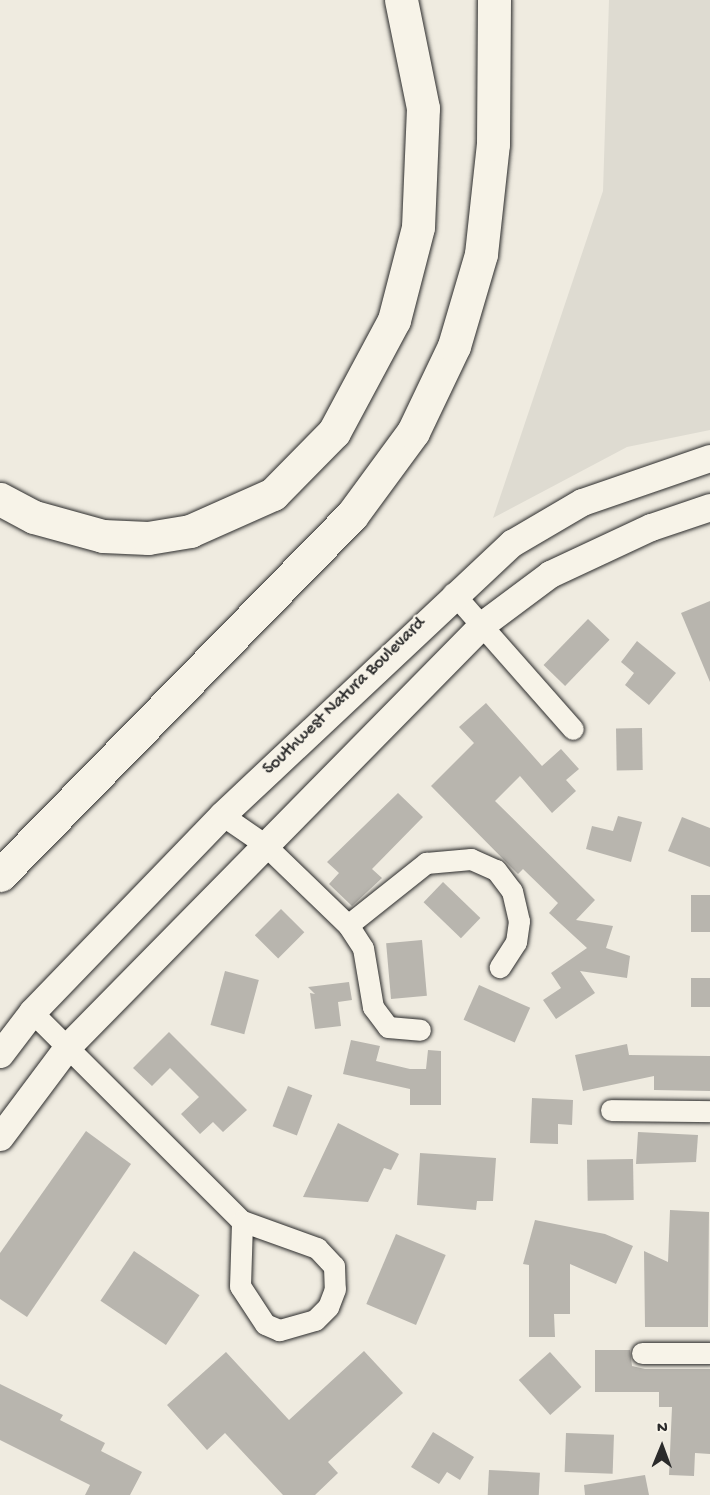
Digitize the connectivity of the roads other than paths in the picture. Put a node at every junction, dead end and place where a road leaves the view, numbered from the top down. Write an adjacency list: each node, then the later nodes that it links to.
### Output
1 (401, 0): 4 (highway)
2 (494, 0): 11 (highway)
3 (710, 458): 6 (street, Southwest Natura Boulevard)
4 (0, 499)
5 (710, 507): 7 (street)
6 (453, 593): 7 (street); 9 (street, Southwest Natura Boulevard)
7 (483, 624): 8 (street); 10 (street)
8 (573, 729)
9 (222, 815): 10 (street); 14 (street, Southwest Natura Boulevard)
10 (264, 844): 12 (street); 16 (street)
11 (0, 875)
12 (348, 925): 13 (street); 15 (street)
13 (500, 967)
14 (32, 1012): 16 (street); 17 (street, Southwest Natura Boulevard)
15 (420, 1030)
16 (68, 1046): 20 (street); 21 (street)
17 (0, 1054)
18 (611, 1110): 19 (street)
19 (710, 1111)
20 (0, 1137)
21 (242, 1221): 21 (street)
22 (642, 1353): 23 (street)
23 (710, 1353)

